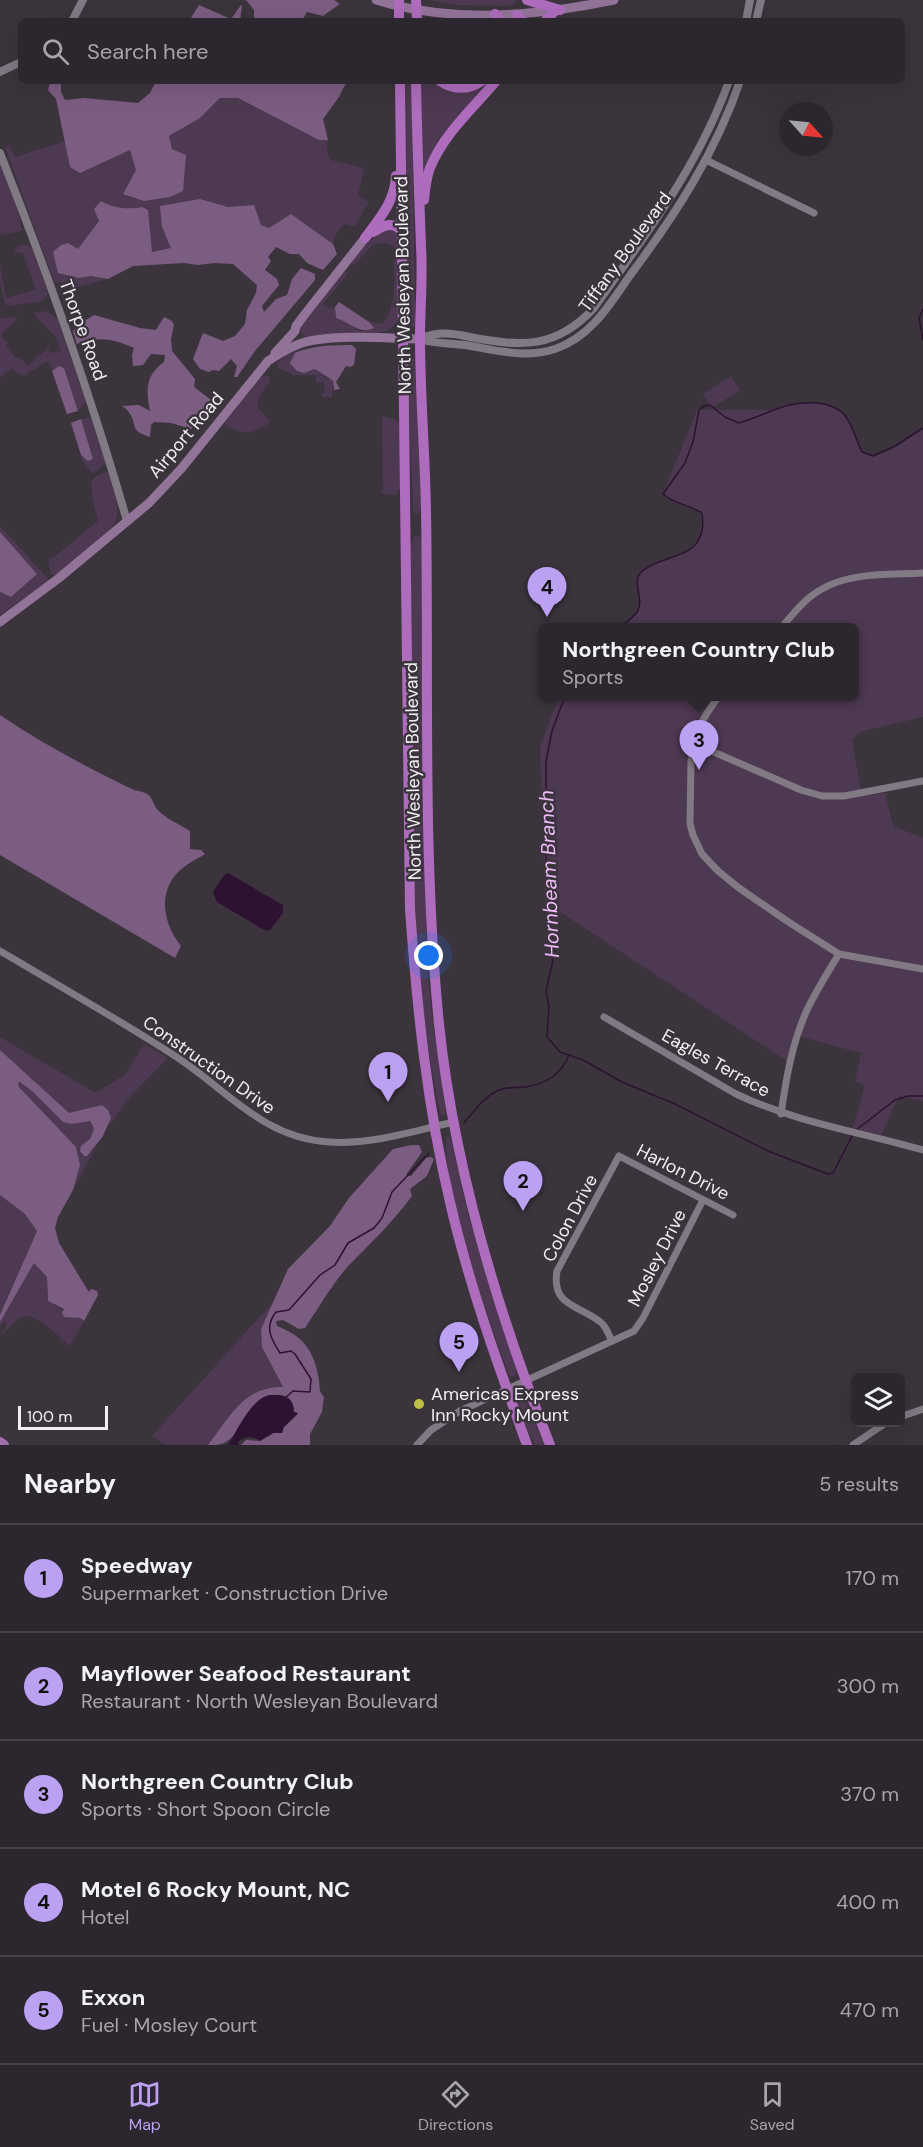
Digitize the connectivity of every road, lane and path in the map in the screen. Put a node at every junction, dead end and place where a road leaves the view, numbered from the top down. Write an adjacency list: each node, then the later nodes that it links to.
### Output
1 (83, 0): 10 (street)
2 (377, 0): 13 (main road)
3 (399, 0): 11 (highway)
4 (416, 0): 12 (highway)
5 (527, 0): 9 (highway)
6 (614, 0): 9 (main road)
7 (750, 0): 16 (street)
8 (761, 0): 17 (street)
9 (558, 11): 14 (main road); 15 (highway)
10 (74, 18)
11 (399, 18)
12 (417, 18)
13 (498, 18): 14 (main road)
14 (520, 18)
15 (549, 18)
16 (747, 18)
17 (757, 18)
18 (18, 63): 19 (street)
19 (0, 72)
20 (400, 84): 27 (highway, North Wesleyan Boulevard)
21 (416, 84): 32 (highway, North Wesleyan Boulevard)
22 (445, 84): 23 (highway)
23 (476, 84)
24 (493, 84): 32 (highway)
25 (728, 84): 35 (street, Tiffany Boulevard)
26 (739, 84): 29 (street, Tiffany Boulevard)
27 (401, 116): 31 (highway, North Wesleyan Boulevard); 33 (highway)
28 (0, 153): 37 (street, Thorpe Road)
29 (706, 160): 30 (street); 35 (street, Tiffany Boulevard)
30 (814, 213)
31 (403, 233): 33 (highway); 34 (highway, North Wesleyan Boulevard)
32 (421, 237): 35 (highway, North Wesleyan Boulevard)
33 (365, 238): 36 (main road)
34 (404, 338): 35 (main road, Airport Road); 36 (main road, Airport Road); 38 (highway, North Wesleyan Boulevard)
35 (420, 339): 39 (highway, North Wesleyan Boulevard)
36 (268, 361): 37 (main road, Airport Road)
37 (127, 522): 41 (main road, Airport Road)
38 (405, 524): 39 (highway); 49 (highway, North Wesleyan Boulevard)
39 (426, 524): 47 (highway, North Wesleyan Boulevard)
40 (923, 573): 42 (street)
41 (0, 622)
42 (785, 623)
43 (715, 701): 44 (street)
44 (693, 743): 45 (street); 48 (street)
45 (923, 781)
46 (0, 951): 54 (street, Construction Drive)
47 (434, 954): 49 (highway); 53 (highway, North Wesleyan Boulevard)
48 (839, 954): 50 (street); 52 (street)
49 (414, 955): 54 (highway, North Wesleyan Boulevard)
50 (923, 969)
51 (604, 1017): 52 (street, Eagles Terrace)
52 (781, 1114): 55 (street, Eagles Terrace)
53 (454, 1122): 54 (street, Construction Drive); 60 (highway, North Wesleyan Boulevard)
54 (434, 1126): 61 (highway, North Wesleyan Boulevard)
55 (923, 1150)
56 (619, 1156): 57 (street, Harlon Drive); 59 (street, Colon Drive)
57 (704, 1200): 58 (street, Harlon Drive); 59 (street, Mosley Drive)
58 (733, 1215)
59 (612, 1341): 60 (street, Mosley Drive)
60 (525, 1382): 61 (street, Mosley Drive); 69 (highway, North Wesleyan Boulevard)
61 (507, 1390): 67 (street, Mosley Drive); 68 (highway, North Wesleyan Boulevard)
62 (923, 1409): 63 (street)
63 (905, 1415)
64 (880, 1427): 70 (street)
65 (0, 1442): 66 (main road)
66 (4, 1445)
67 (417, 1445)
68 (527, 1445)
69 (550, 1445)
70 (853, 1445)

